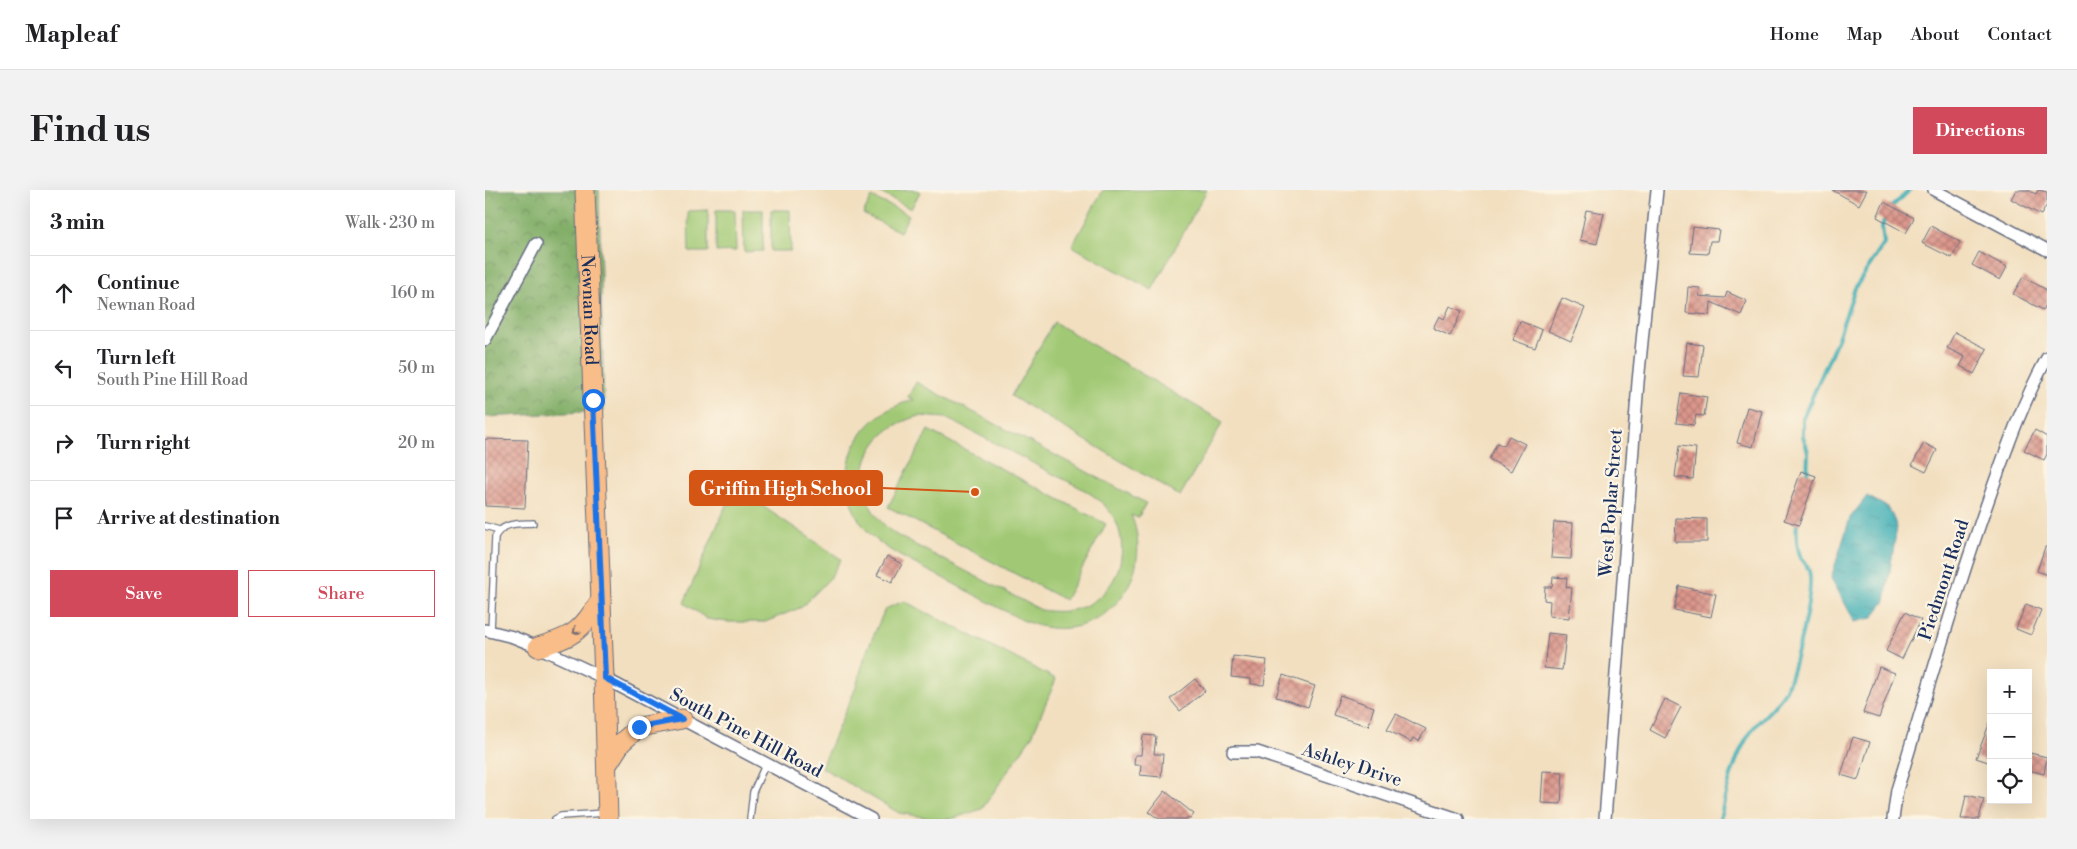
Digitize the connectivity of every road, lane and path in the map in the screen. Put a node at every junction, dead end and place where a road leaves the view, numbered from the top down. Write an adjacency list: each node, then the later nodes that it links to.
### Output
1 (585, 190): 11 (main road, Newnan Road)
2 (1657, 190): 24 (street, West Poplar Street)
3 (1934, 190): 5 (street)
4 (536, 244): 6 (street)
5 (2047, 250)
6 (485, 340)
7 (2047, 358): 25 (street, Piedmont Road)
8 (533, 523): 10 (lane)
9 (485, 526): 10 (lane)
10 (499, 530): 12 (lane)
11 (601, 600): 13 (main road, one-way to 13); 14 (main road, Newnan Road)
12 (488, 631): 13 (street, South Pine Hill Road)
13 (538, 647): 14 (street, South Pine Hill Road)
14 (605, 678): 15 (street, South Pine Hill Road); 18 (main road, Newnan Road)
15 (682, 719): 17 (street, South Pine Hill Road); 18 (main road)
16 (1233, 752): 23 (street, Ashley Drive)
17 (765, 763): 21 (lane); 22 (street, South Pine Hill Road)
18 (607, 765): 19 (main road, Newnan Road)
19 (608, 816): 20 (lane)
20 (555, 819)
21 (750, 819)
22 (871, 819)
23 (1458, 819)
24 (1605, 819)
25 (1893, 819)

